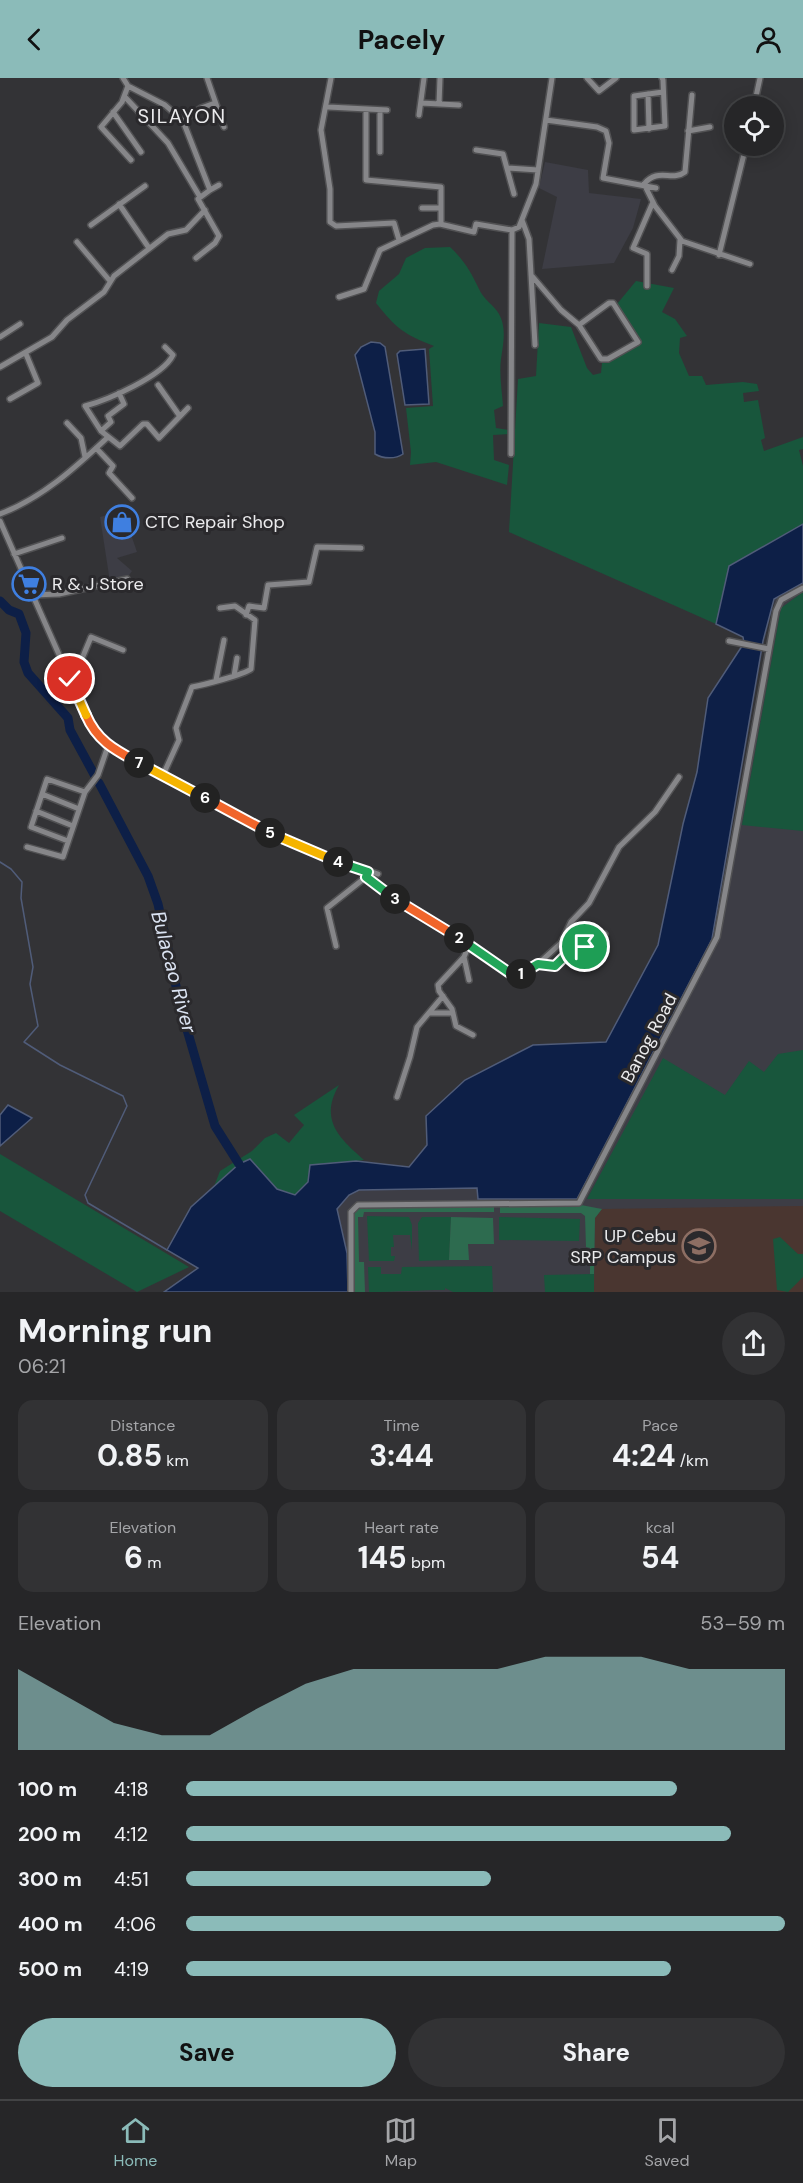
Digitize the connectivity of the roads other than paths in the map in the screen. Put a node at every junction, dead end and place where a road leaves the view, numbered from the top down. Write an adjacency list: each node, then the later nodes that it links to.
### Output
1 (123, 78): 11 (street)
2 (207, 78): 18 (street)
3 (331, 78): 21 (street)
4 (424, 78): 17 (street)
5 (440, 78): 19 (street)
6 (552, 78): 25 (street)
7 (587, 78): 8 (street)
8 (616, 78)
9 (662, 78): 12 (street)
10 (760, 78): 15 (street)
11 (128, 86): 16 (street); 26 (street)
12 (663, 92): 13 (street); 29 (street)
13 (648, 94): 29 (street); 29 (street)
14 (692, 95): 30 (street)
15 (756, 96)
16 (125, 97): 23 (street); 44 (street)
17 (421, 103): 19 (street); 24 (street)
18 (215, 104): 26 (street); 27 (street)
19 (440, 104): 20 (street)
20 (459, 105)
21 (328, 107): 22 (street); 55 (street)
22 (366, 109): 33 (street); 48 (street)
23 (113, 112): 32 (street); 35 (street)
24 (419, 114)
25 (546, 120): 37 (street); 39 (street)
26 (183, 121): 42 (street)
27 (224, 127)
28 (710, 127): 30 (street)
29 (649, 129)
30 (688, 131): 39 (street)
31 (476, 150): 36 (street)
32 (141, 152)
33 (380, 153)
34 (744, 156): 58 (street)
35 (131, 160)
36 (507, 168): 37 (street); 43 (street)
37 (538, 170): 50 (street)
38 (219, 184): 42 (street)
39 (644, 184): 41 (street); 45 (street)
40 (146, 186): 46 (street)
41 (656, 188)
42 (210, 190): 44 (street)
43 (514, 194)
44 (200, 197): 49 (street)
45 (653, 202): 54 (street); 64 (street)
46 (119, 204): 52 (street); 57 (street)
47 (422, 208): 48 (street)
48 (441, 208): 51 (street)
49 (205, 210): 57 (street); 59 (street)
50 (522, 220): 53 (street); 62 (street)
51 (441, 224): 53 (street); 55 (street)
52 (91, 225)
53 (512, 230): 82 (street)
54 (680, 238): 58 (street); 61 (street)
55 (399, 240): 65 (street)
56 (77, 242): 63 (street)
57 (149, 248): 63 (street)
58 (719, 255): 60 (street)
59 (196, 258)
60 (750, 264)
61 (672, 270)
62 (532, 276): 67 (street); 69 (street)
63 (111, 281): 71 (street)
64 (647, 286)
65 (339, 297)
66 (20, 324): 68 (street)
67 (579, 325): 67 (street)
68 (0, 338)
69 (535, 345)
70 (165, 347): 74 (street)
71 (26, 354): 72 (street); 75 (street)
72 (0, 367)
73 (158, 385): 77 (street)
74 (119, 393): 79 (street); 79 (street)
75 (10, 399)
76 (188, 408): 77 (street)
77 (179, 415): 80 (street)
78 (67, 423): 83 (street)
79 (101, 431): 80 (street)
80 (108, 437): 81 (street)
81 (96, 448): 83 (street); 84 (street)
82 (511, 454)
83 (85, 457): 85 (street)
84 (132, 498)
85 (0, 514)
86 (0, 524): 89 (street)
87 (62, 538): 89 (street)
88 (361, 548): 94 (street)
89 (14, 554): 92 (street)
90 (127, 579): 92 (street)
91 (803, 588): 97 (street, Banog Road)
92 (33, 595): 101 (street)
93 (220, 608): 94 (street)
94 (246, 615): 100 (street)
95 (224, 640): 102 (street)
96 (729, 641): 97 (street)
97 (766, 648): 126 (street, Banog Road)
98 (123, 650): 101 (street)
99 (237, 658): 100 (street)
100 (234, 676): 102 (street)
101 (70, 679): 103 (street)
102 (216, 680): 104 (street)
103 (108, 746): 104 (street); 106 (street)
104 (163, 775): 114 (street)
105 (679, 777): 119 (street)
106 (85, 792): 107 (street); 108 (street)
107 (42, 794): 108 (street); 109 (street)
108 (79, 809): 110 (street)
109 (36, 811): 110 (street); 111 (street)
110 (73, 826): 111 (street)
111 (68, 842): 112 (street)
112 (27, 847)
113 (378, 874): 114 (street)
114 (367, 875): 116 (street); 117 (street)
115 (605, 934): 119 (street)
116 (469, 945): 118 (street); 119 (street)
117 (336, 946)
118 (464, 957): 120 (street); 121 (street)
119 (538, 964)
120 (469, 980)
121 (443, 996): 122 (street); 123 (street)
122 (430, 1013): 123 (street); 125 (street)
123 (453, 1013): 124 (street)
124 (473, 1035)
125 (397, 1097)
126 (351, 1292)

